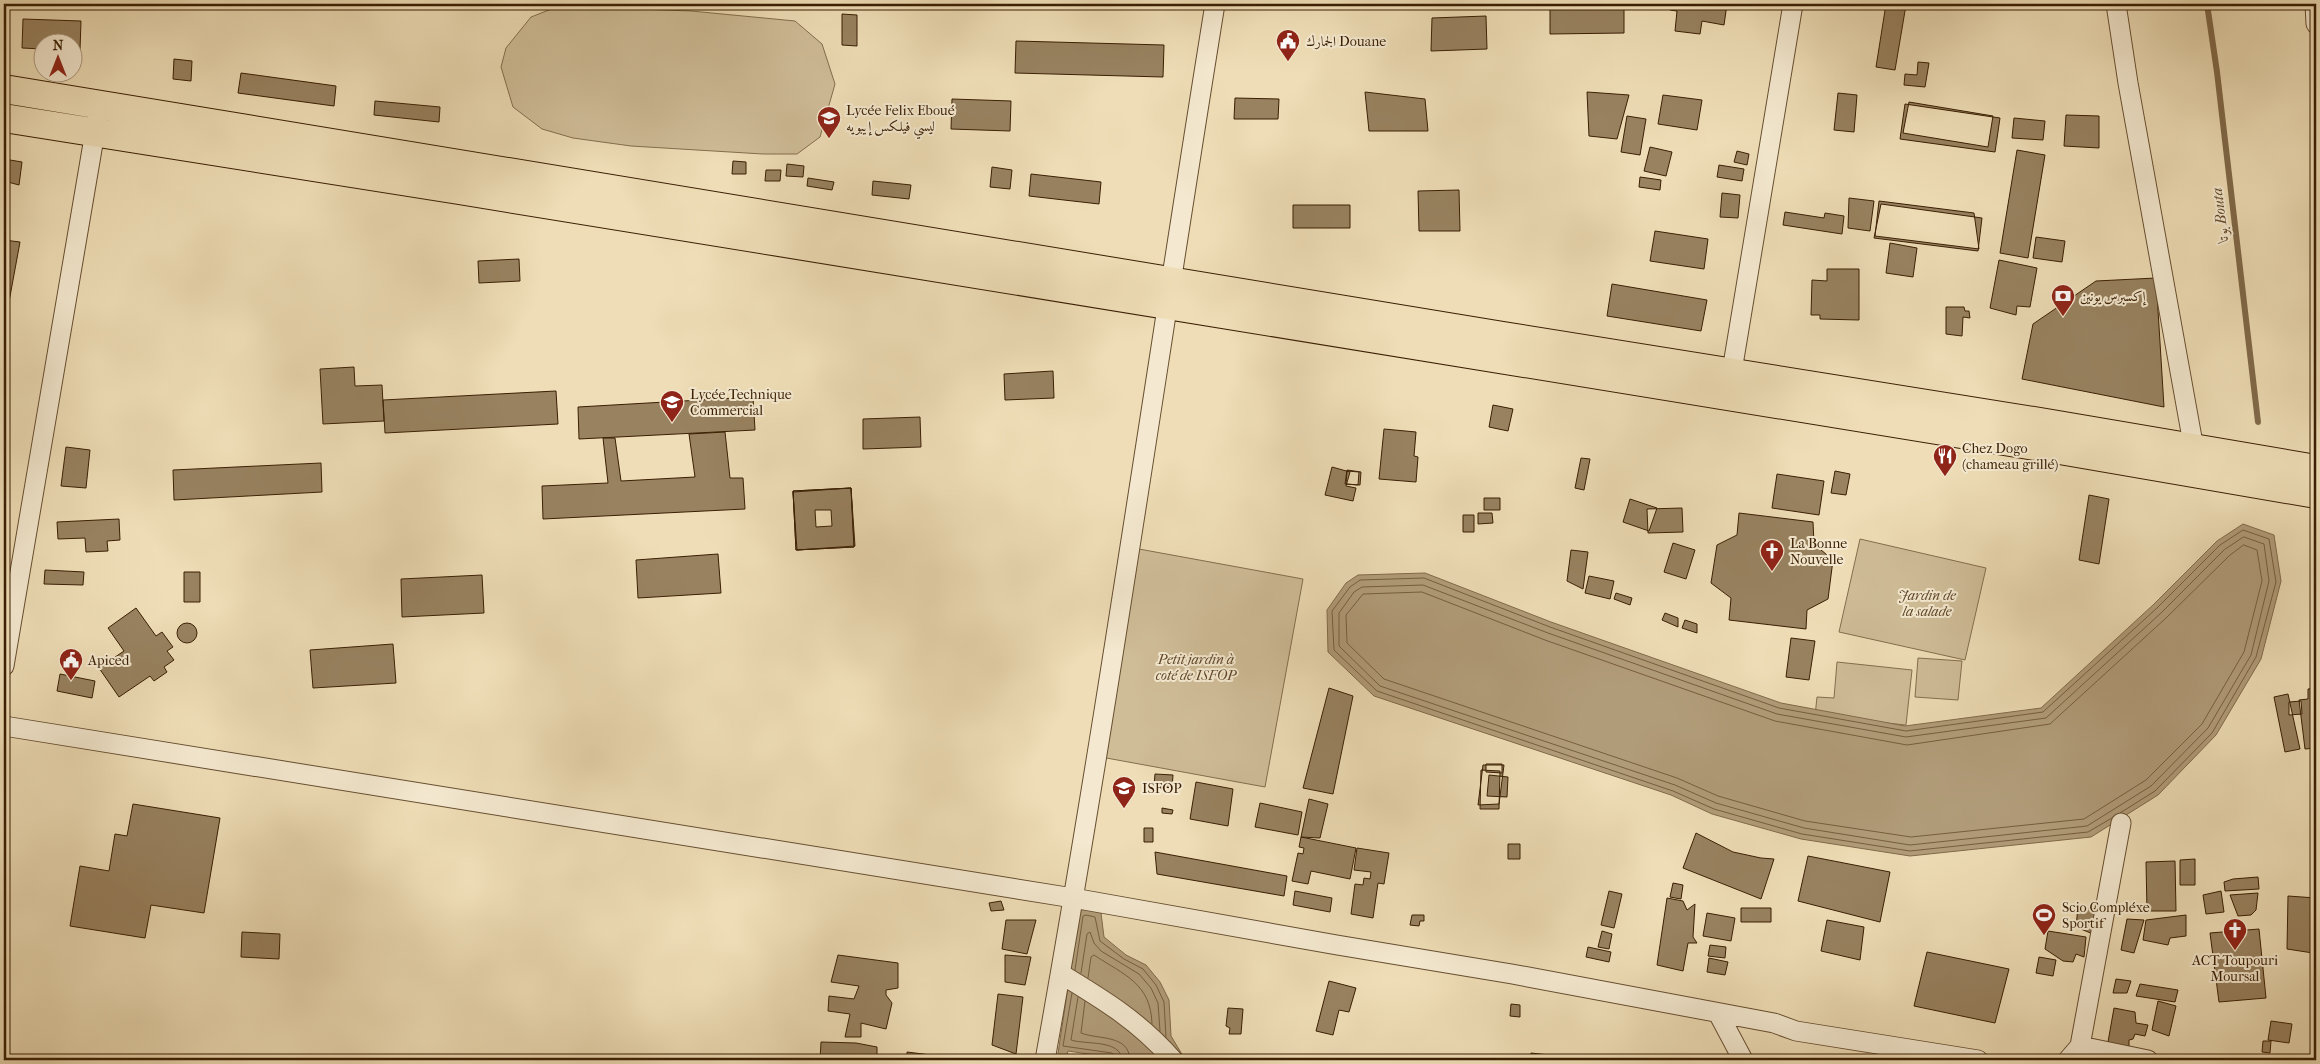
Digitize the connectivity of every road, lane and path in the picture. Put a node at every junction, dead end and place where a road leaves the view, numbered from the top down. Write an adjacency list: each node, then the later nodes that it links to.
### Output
1 (1214, 4): 11 (street)
2 (1793, 4): 12 (street)
3 (2116, 4): 13 (street)
4 (2315, 4): 5 (street)
5 (2316, 24)
6 (4, 89): 7 (main road)
7 (99, 105): 9 (street); 10 (main road)
8 (4, 118): 9 (main road)
9 (94, 134): 10 (main road); 16 (street)
10 (461, 178): 11 (main road)
11 (1169, 293): 12 (main road); 20 (street)
12 (1730, 385): 13 (main road)
13 (2192, 461): 14 (main road); 15 (main road)
14 (2316, 469)
15 (2316, 494)
16 (7, 635): 17 (street)
17 (4, 666)
18 (4, 726): 20 (street)
19 (2121, 823): 23 (street)
20 (1072, 898): 21 (street); 22 (street)
21 (1060, 974): 24 (street); 25 (street)
22 (1718, 1013): 26 (street); 27 (street)
23 (2074, 1053): 28 (street)
24 (1045, 1060)
25 (1173, 1060)
26 (1743, 1060)
27 (1978, 1060)
28 (2148, 1060)

